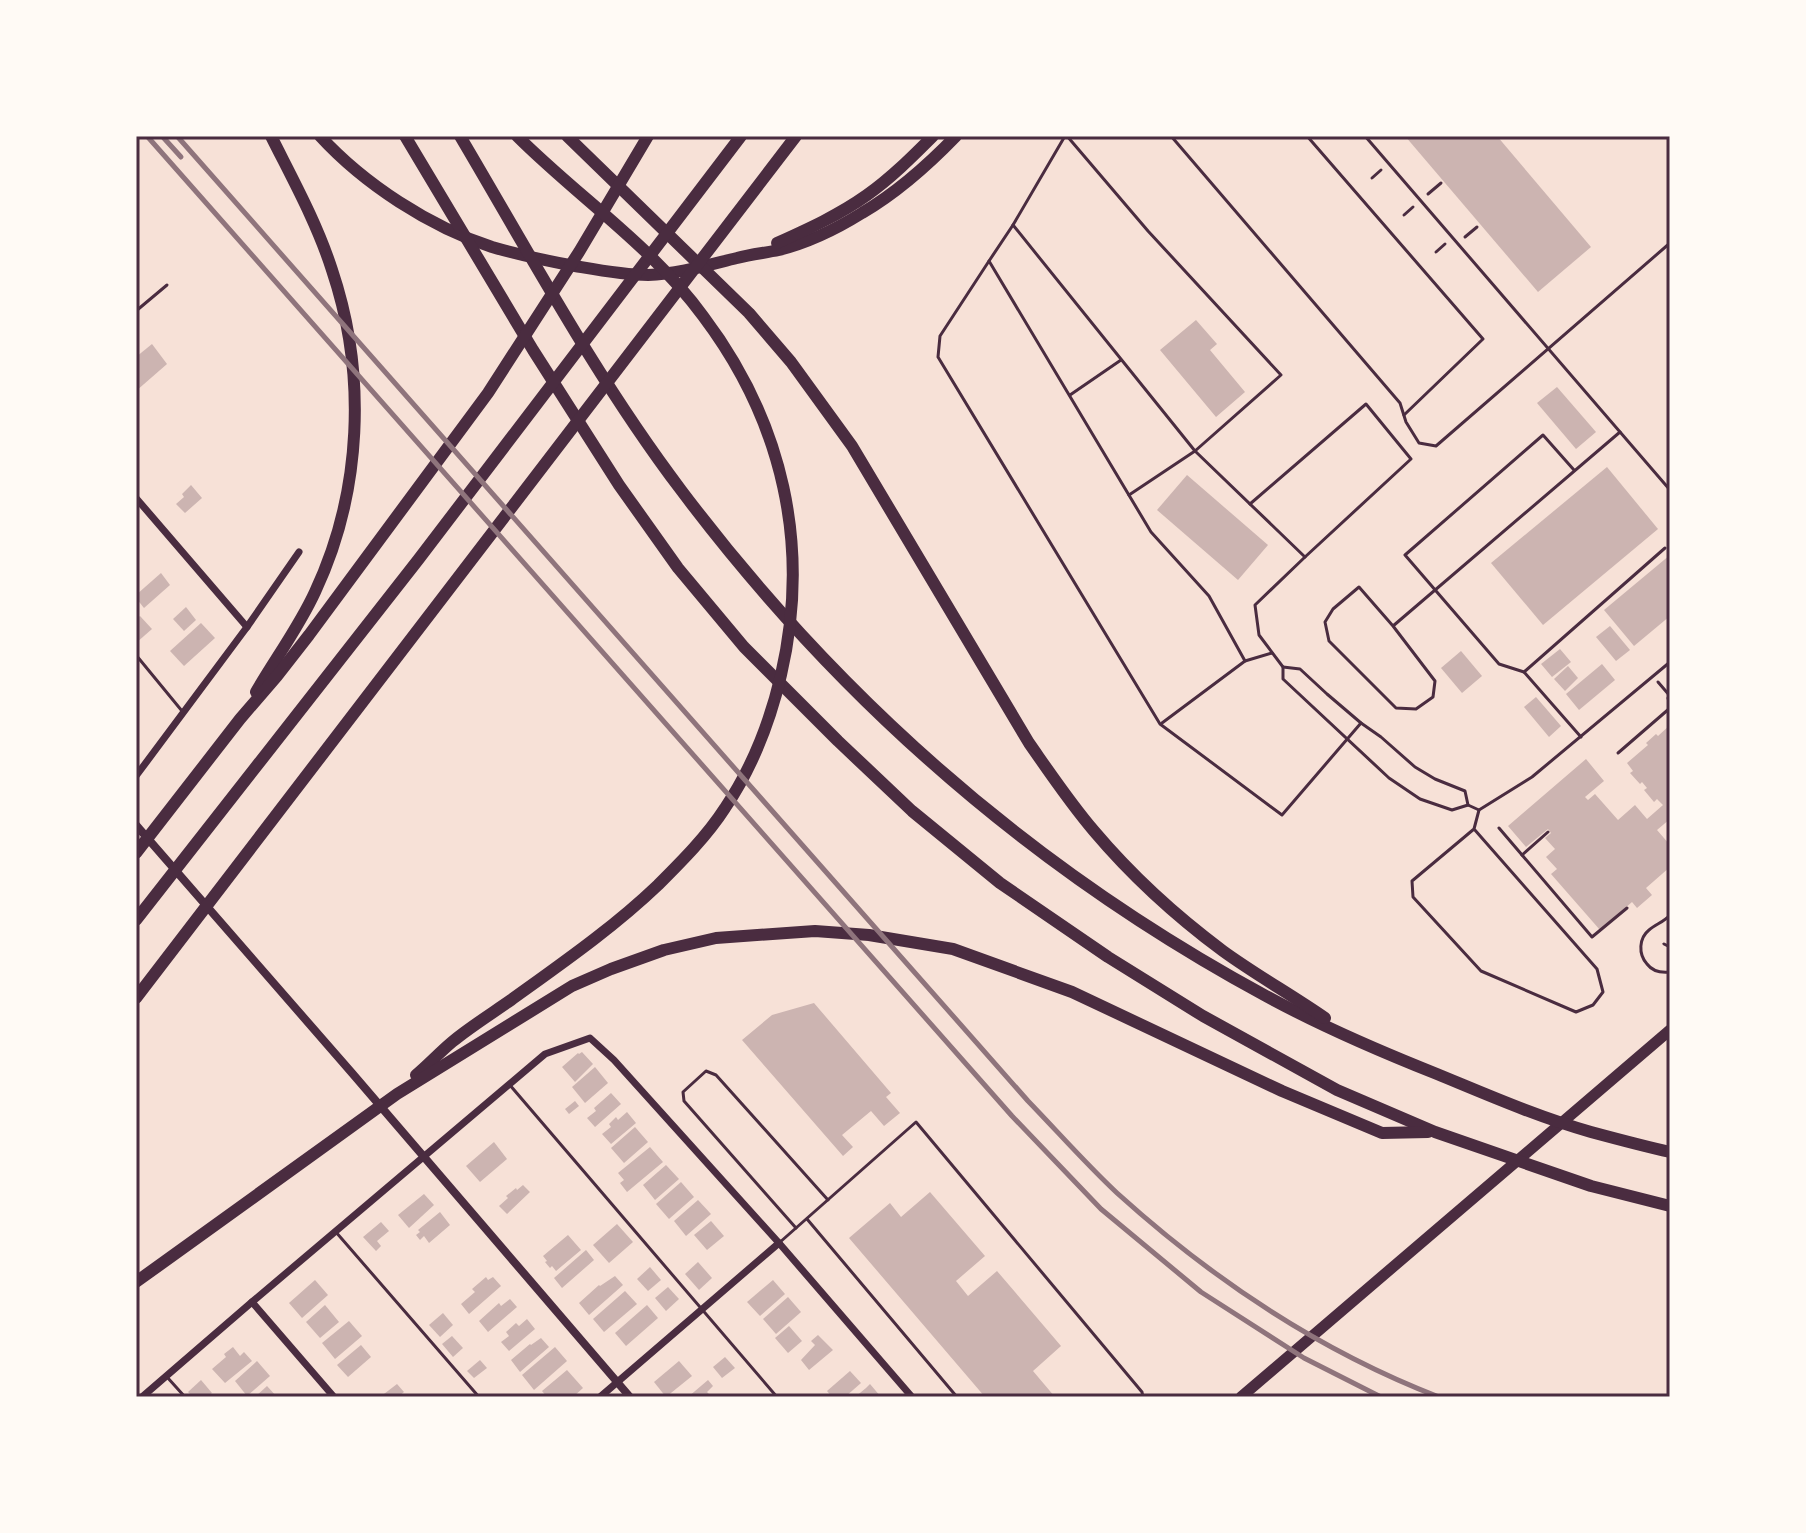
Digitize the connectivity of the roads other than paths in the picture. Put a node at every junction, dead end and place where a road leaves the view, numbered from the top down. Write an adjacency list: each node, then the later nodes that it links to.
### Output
1 (271, 136): 46 (highway)
2 (320, 136): 18 (highway)
3 (405, 136): 63 (highway)
4 (460, 136): 60 (highway)
5 (517, 136): 62 (highway)
6 (567, 136): 60 (highway)
7 (648, 136): 46 (highway)
8 (741, 136): 57 (highway)
9 (796, 136): 58 (highway)
10 (933, 136): 18 (highway)
11 (956, 136): 18 (highway)
12 (1066, 136): 16 (lane); 27 (lane)
13 (1171, 136): 25 (lane)
14 (1307, 136): 25 (lane)
15 (1365, 136): 22 (lane)
16 (1013, 225): 19 (lane); 23 (lane)
17 (1670, 243): 22 (lane)
18 (748, 255)
19 (989, 261): 24 (lane); 48 (lane)
20 (167, 285): 21 (lane)
21 (136, 311)
22 (1548, 348): 25 (lane); 26 (lane)
23 (1121, 360): 24 (lane); 27 (lane)
24 (1070, 395): 30 (lane)
25 (1404, 415)
26 (1620, 432): 28 (lane); 29 (lane)
27 (1195, 451): 30 (lane); 32 (lane)
28 (1574, 470): 36 (lane); 36 (lane)
29 (1670, 490)
30 (1129, 495): 41 (lane)
31 (136, 498): 38 (street)
32 (1250, 504): 35 (lane); 35 (lane)
33 (1665, 548): 44 (lane)
34 (299, 552): 38 (street)
35 (1305, 557): 39 (lane)
36 (1435, 590): 37 (lane); 44 (lane)
37 (1393, 626): 37 (lane)
38 (247, 627): 45 (street)
39 (1272, 653): 41 (lane); 43 (lane)
40 (136, 655): 45 (lane)
41 (1245, 661): 48 (lane)
42 (1670, 662): 49 (lane)
43 (1283, 667): 47 (lane); 50 (lane)
44 (1524, 672): 49 (lane)
45 (184, 713): 51 (street)
46 (240, 719): 56 (highway)
47 (1361, 723): 50 (lane); 52 (lane)
48 (1160, 724): 50 (lane)
49 (1581, 737): 53 (lane)
50 (1346, 738): 52 (lane)
51 (136, 776)
52 (1468, 805): 53 (lane)
53 (1479, 810): 55 (lane)
54 (136, 825): 65 (street)
55 (1474, 829): 55 (lane)
56 (136, 853)
57 (139, 916)
58 (136, 998)
59 (1670, 1030): 87 (main road)
60 (1368, 1046): 64 (highway)
61 (509, 1084): 65 (street); 71 (street); 74 (lane)
62 (397, 1094): 63 (highway); 72 (highway)
63 (1435, 1132): 67 (highway)
64 (1670, 1152)
65 (424, 1157): 70 (street); 76 (street)
66 (828, 1200): 68 (lane); 69 (lane); 86 (lane)
67 (1670, 1206)
68 (807, 1219): 69 (lane); 85 (lane)
69 (796, 1228): 71 (lane)
70 (335, 1231): 73 (street); 80 (lane)
71 (779, 1243): 74 (street); 84 (street)
72 (136, 1282)
73 (252, 1302): 75 (street); 79 (street)
74 (702, 1309): 76 (street); 83 (lane)
75 (167, 1377): 77 (street); 78 (lane)
76 (617, 1382): 81 (street); 82 (street)
77 (142, 1397)
78 (185, 1397)
79 (334, 1397)
80 (479, 1397)
81 (600, 1397)
82 (630, 1397)
83 (777, 1397)
84 (912, 1397)
85 (957, 1397)
86 (1143, 1397)
87 (1241, 1397)

